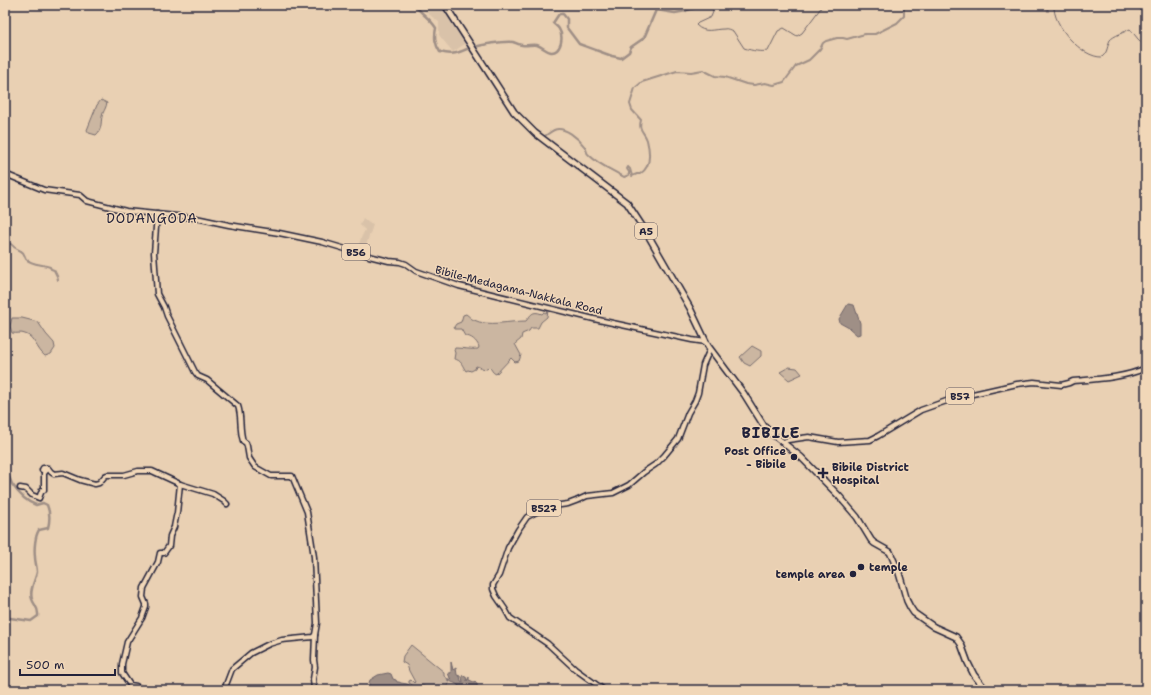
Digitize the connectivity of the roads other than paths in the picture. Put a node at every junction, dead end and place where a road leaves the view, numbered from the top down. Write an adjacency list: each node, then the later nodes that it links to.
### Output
1 (445, 5): 4 (highway, A5)
2 (5, 174): 3 (main road, Bibile-Medagama-Nakkala Road / B56)
3 (157, 214): 4 (main road, Bibile-Medagama-Nakkala Road / B56); 11 (main road)
4 (706, 342): 5 (highway, A5)
5 (710, 349): 7 (highway, A5); 15 (main road, B527)
6 (1146, 368): 7 (main road, B57)
7 (783, 442): 16 (highway, A5)
8 (180, 484): 9 (main road); 10 (main road); 12 (main road)
9 (20, 488)
10 (227, 504)
11 (315, 635): 13 (main road); 14 (main road)
12 (143, 690)
13 (224, 690)
14 (314, 690)
15 (604, 690)
16 (986, 690)

